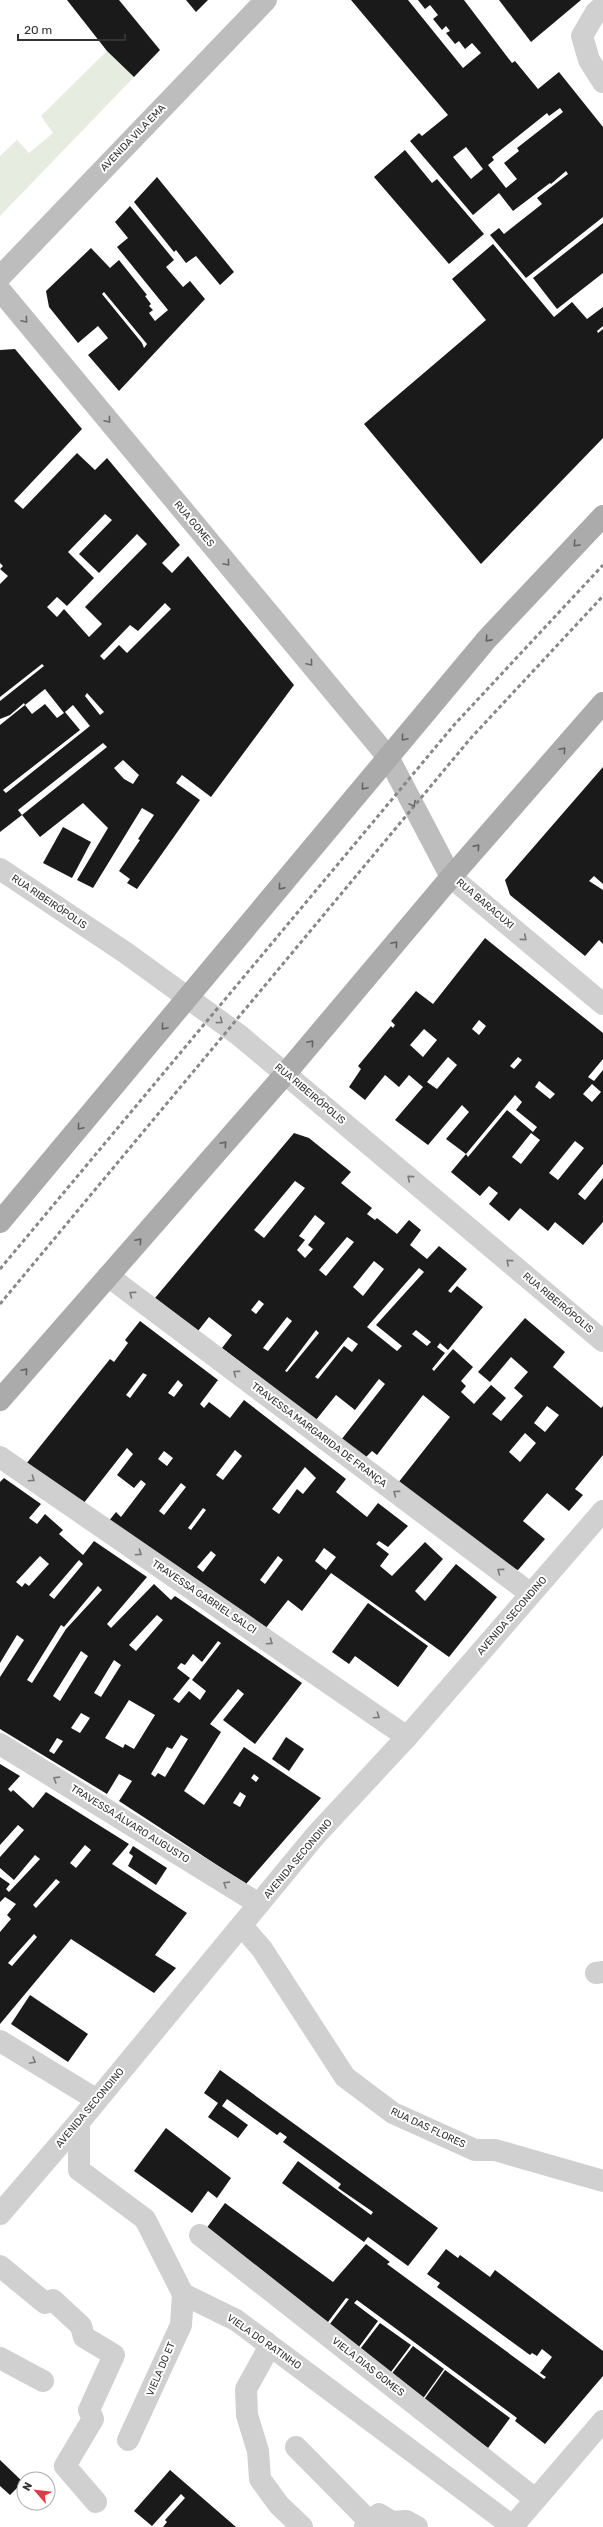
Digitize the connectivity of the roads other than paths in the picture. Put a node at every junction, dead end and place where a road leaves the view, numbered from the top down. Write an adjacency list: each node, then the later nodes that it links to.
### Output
1 (266, 0): 4 (street, AVENIDA VILA EMA)
2 (603, 6): 3 (street)
3 (603, 82)
4 (0, 276)
5 (0, 290): 8 (street, RUA GOMES, one-way to 8)
6 (603, 516): 8 (main road, one-way to 8)
7 (599, 715): 10 (main road, one-way to 7)
8 (388, 757): 10 (street, RUA BARACUXI, one-way to 10); 11 (main road, one-way to 11)
9 (0, 869): 11 (street, RUA RIBEIRÓPOLIS)
10 (452, 877): 12 (street, RUA BARACUXI, one-way to 12); 13 (main road, one-way to 10)
11 (189, 998): 13 (street, RUA RIBEIRÓPOLIS, one-way to 13); 14 (main road, one-way to 14)
12 (603, 1004)
13 (286, 1073): 15 (main road, one-way to 13); 16 (street, RUA RIBEIRÓPOLIS, one-way to 13)
14 (0, 1222)
15 (108, 1276): 17 (main road, one-way to 15); 20 (street, TRAVESSA MARGARIDA DE FRANÇA, one-way to 15)
16 (603, 1341)
17 (0, 1400)
18 (0, 1457): 21 (street, TRAVESSA GABRIEL SALCI, one-way to 21)
19 (603, 1511): 20 (street, AVENIDA SECONDINO)
20 (531, 1594): 21 (street, AVENIDA SECONDINO)
21 (407, 1737): 23 (street, AVENIDA SECONDINO)
22 (0, 1744): 23 (street, TRAVESSA ÁLVARO AUGUSTO, one-way to 22)
23 (259, 1904): 24 (street, AVENIDA SECONDINO)
24 (242, 1926): 26 (street, AVENIDA SECONDINO); 28 (street, RUA DAS FLORES)
25 (0, 2041): 26 (street, one-way to 26)
26 (97, 2100): 27 (street, AVENIDA SECONDINO)
27 (79, 2122): 29 (street, AVENIDA SECONDINO); 32 (street)
28 (603, 2182)
29 (0, 2214)
30 (200, 2235): 39 (street, VIELA DIAS GOMES)
31 (0, 2266): 40 (street)
32 (183, 2294): 33 (street, VIELA DO RATINHO); 37 (street, VIELA DO ET)
33 (266, 2342): 42 (street); 44 (street, VIELA DO RATINHO)
34 (0, 2358): 35 (street)
35 (43, 2381)
36 (603, 2421): 39 (street)
37 (128, 2440)
38 (296, 2447): 41 (street)
39 (535, 2499): 44 (street)
40 (96, 2502)
41 (368, 2524): 43 (street)
42 (302, 2527)
43 (417, 2527)
44 (512, 2527)

